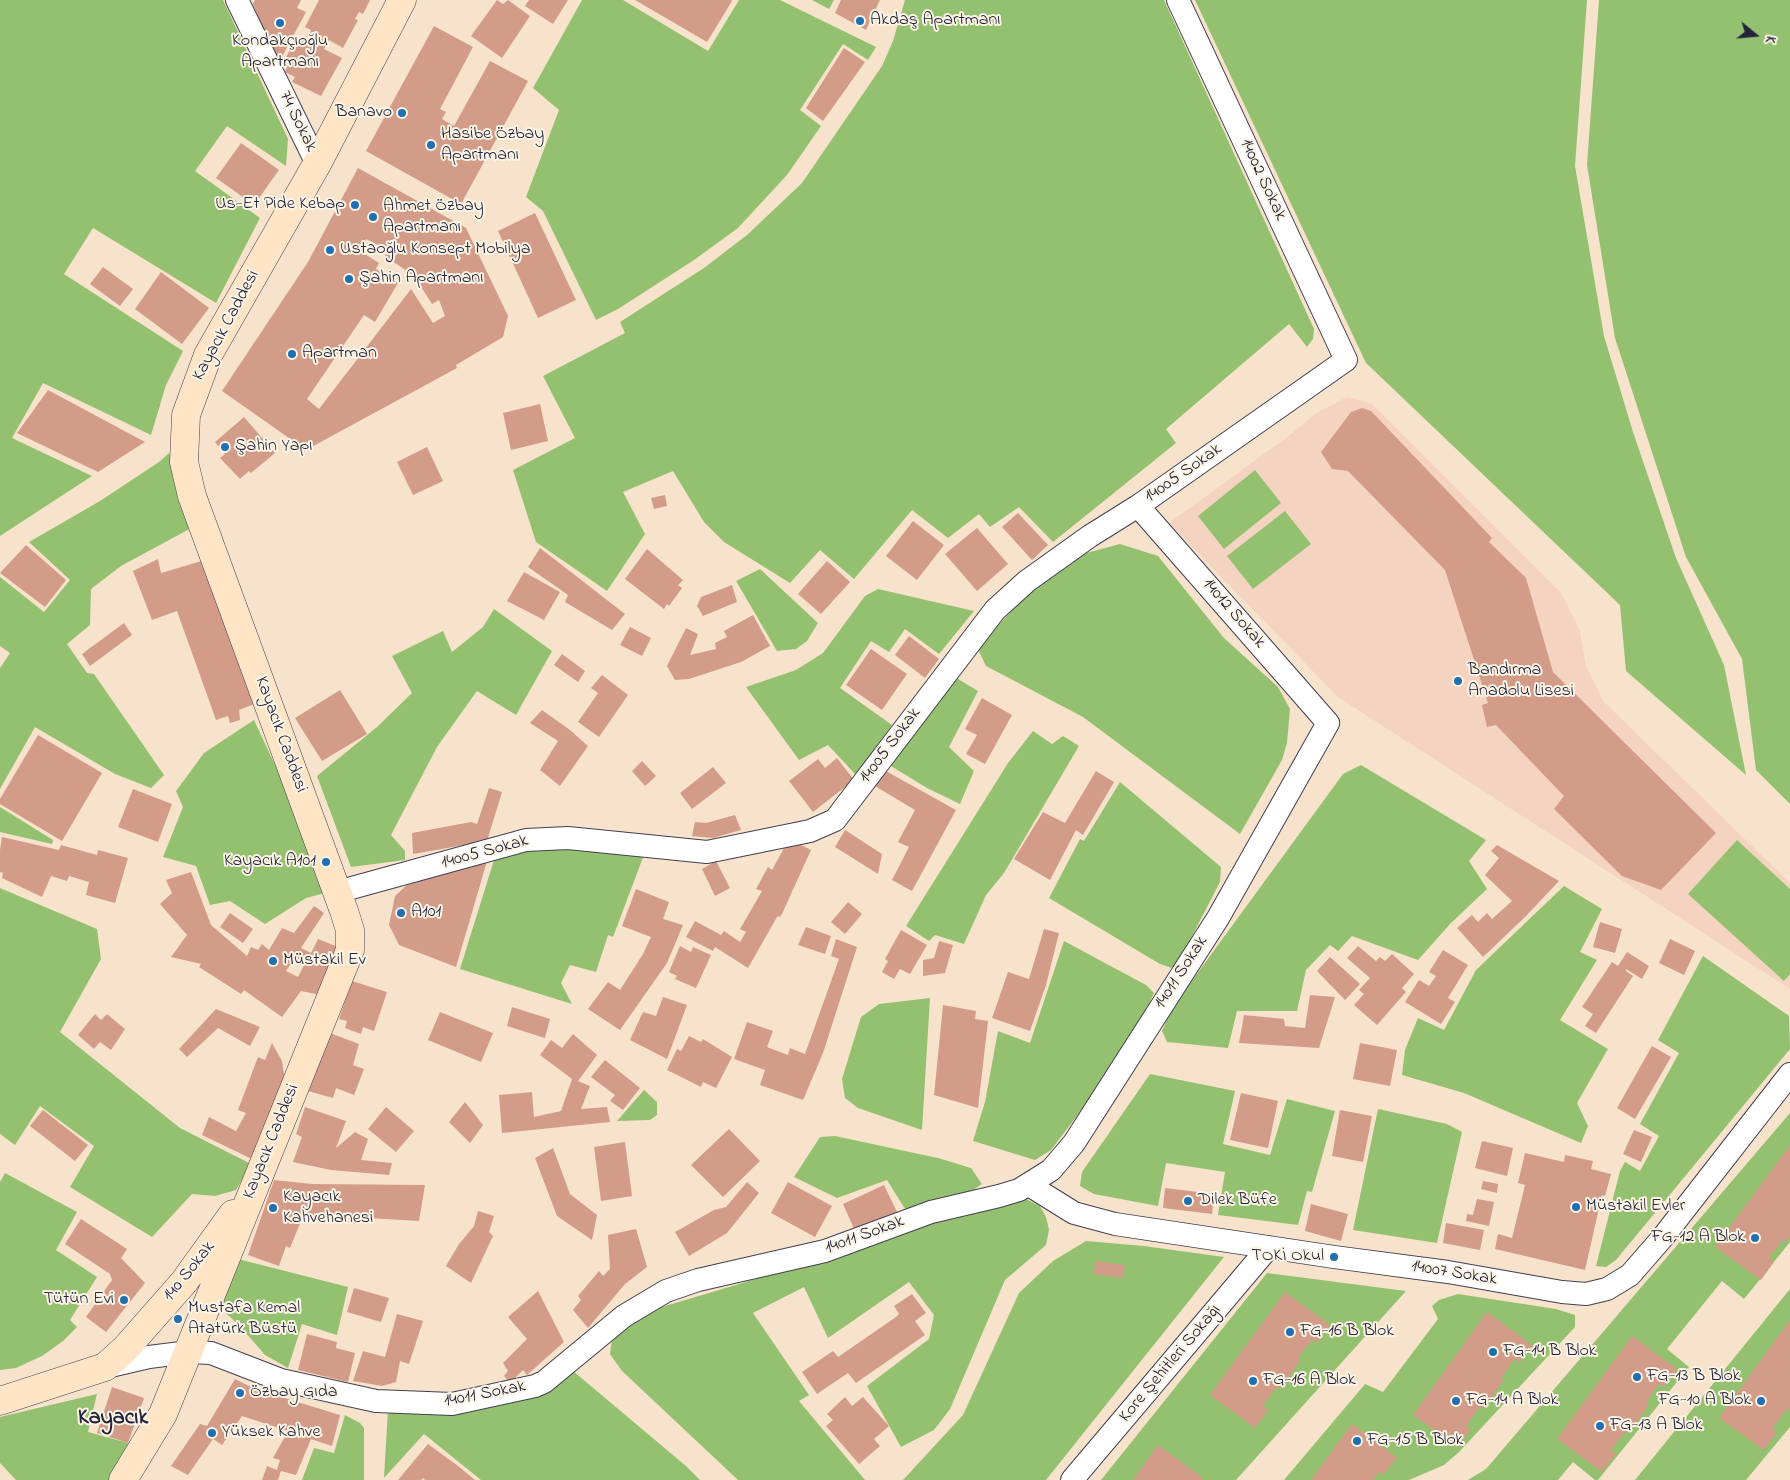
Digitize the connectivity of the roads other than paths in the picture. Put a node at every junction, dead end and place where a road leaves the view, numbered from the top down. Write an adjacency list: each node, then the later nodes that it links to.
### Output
1 (237, 0): 4 (street, 74 Sokak)
2 (402, 0): 4 (main road, Kayacık Caddesi)
3 (1178, 0): 5 (street, 14002 Sokak)
4 (317, 164): 8 (main road, Kayacık Caddesi)
5 (1346, 360): 6 (street, 14005 Sokak)
6 (1138, 506): 7 (street, 14012 Sokak); 8 (street, 14005 Sokak)
7 (1328, 723): 11 (street, 14011 Sokak)
8 (337, 892): 10 (main road, Kayacık Caddesi)
9 (1790, 1074): 12 (street, 14007 Sokak)
10 (262, 1165): 13 (main road, Kayacık Caddesi); 14 (main road, 140 Sokak)
11 (1029, 1185): 12 (street, 14007 Sokak); 13 (street, 14011 Sokak)
12 (1269, 1248): 17 (street, Kore Şehitleri Sokağı)
13 (189, 1352): 14 (street, 140 Sokak); 16 (main road, Kayacık Caddesi)
14 (105, 1368): 15 (main road, 140 Sokak)
15 (0, 1401)
16 (124, 1480)
17 (1072, 1480)

